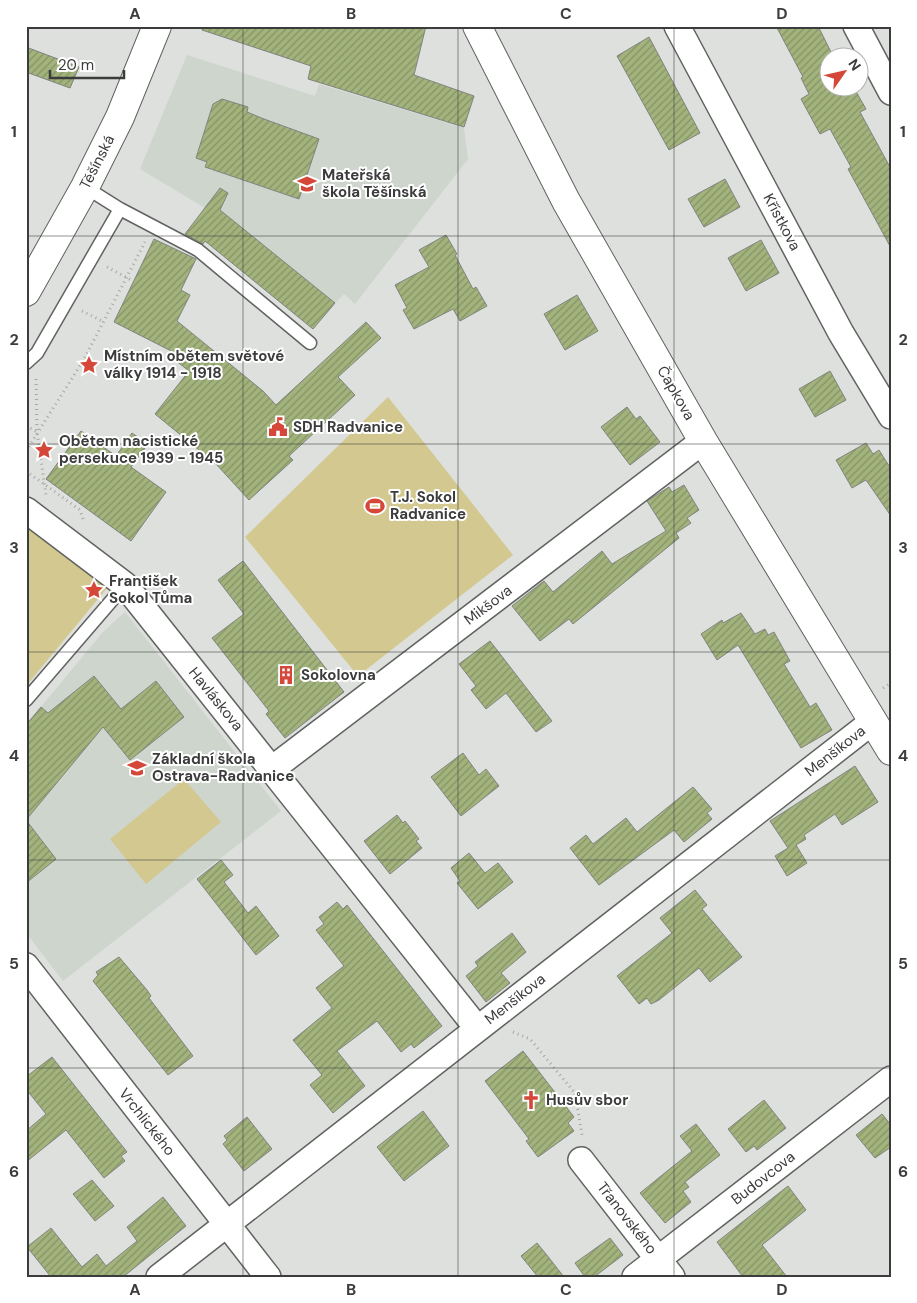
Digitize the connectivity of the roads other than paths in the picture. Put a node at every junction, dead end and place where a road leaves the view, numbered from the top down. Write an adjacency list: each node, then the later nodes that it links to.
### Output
1 (157, 26): 6 (street, Těšínská)
2 (477, 26): 12 (street, Čapkova)
3 (677, 26): 11 (street, Křístkova)
4 (856, 26): 5 (street)
5 (891, 92)
6 (85, 187): 7 (lane); 8 (street, Těšínská)
7 (120, 209): 9 (lane); 10 (lane)
8 (26, 292)
9 (310, 343)
10 (26, 363)
11 (891, 416)
12 (703, 440): 16 (street, Čapkova); 18 (street, Mikšova)
13 (26, 510): 14 (street, Havláskova)
14 (125, 585): 15 (lane); 18 (street, Havláskova)
15 (26, 700)
16 (872, 722): 17 (street, Čapkova); 20 (street, Menšíkova)
17 (891, 751)
18 (272, 770): 20 (street, Havláskova)
19 (26, 966): 23 (street, Vrchlického)
20 (482, 1025): 23 (street, Menšíkova)
21 (891, 1079): 24 (street, Budovcova)
22 (581, 1160): 24 (street, Třanovského)
23 (226, 1223): 25 (street, Menšíkova); 26 (street, Vrchlického)
24 (665, 1268): 27 (street, Budovcova)
25 (159, 1277)
26 (268, 1277)
27 (635, 1277)

